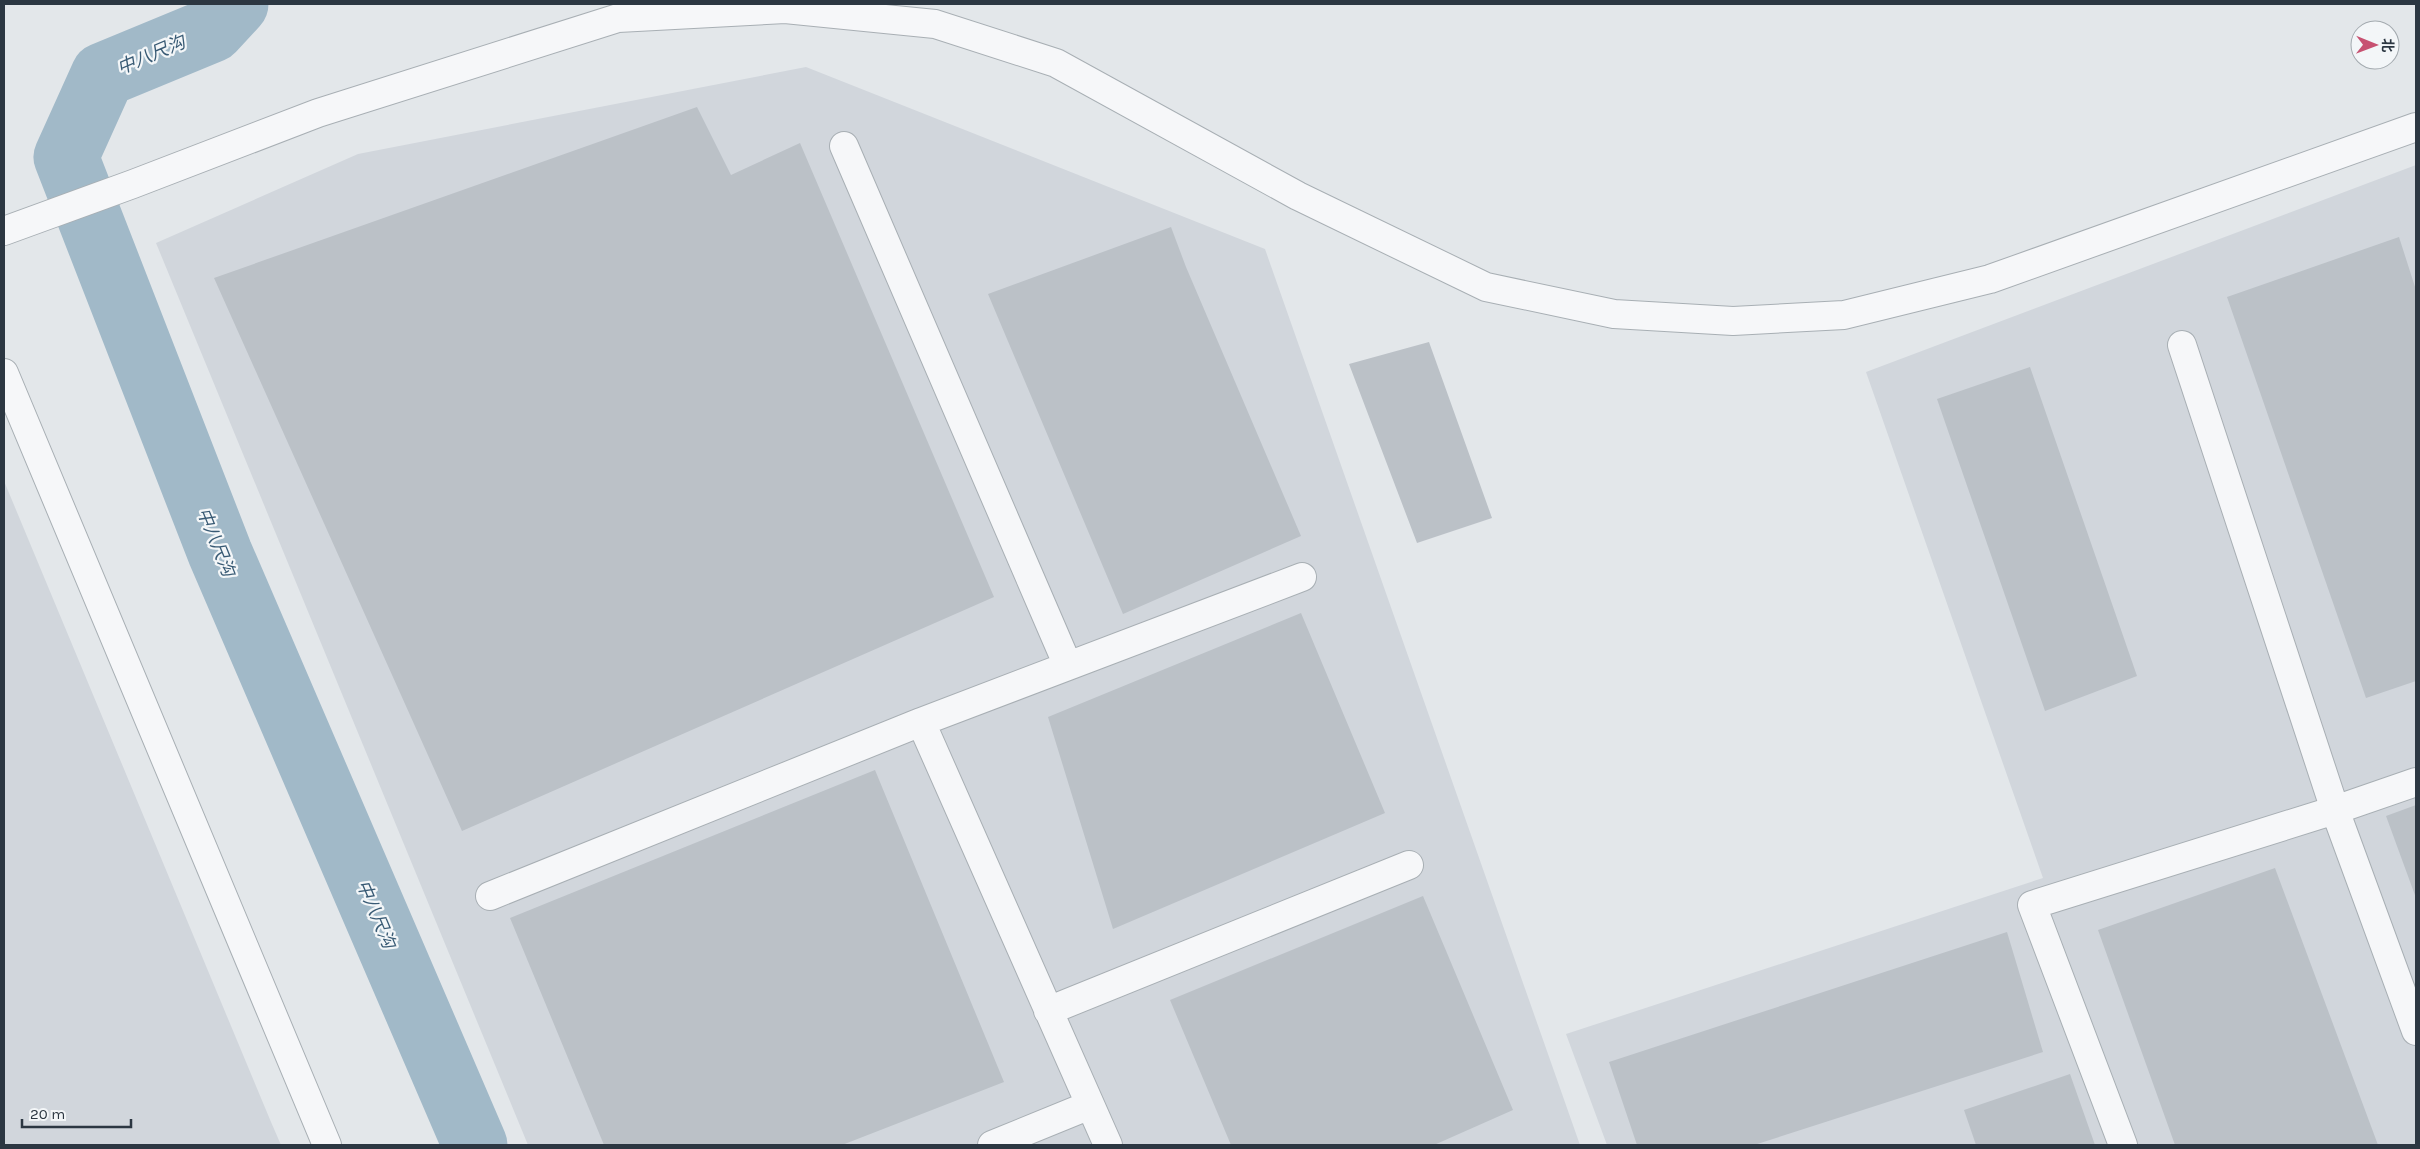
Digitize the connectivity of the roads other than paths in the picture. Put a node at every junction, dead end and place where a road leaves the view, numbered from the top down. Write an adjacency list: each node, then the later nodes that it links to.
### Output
1 (2416, 127): 3 (street)
2 (844, 146): 7 (street)
3 (16, 226)
4 (2182, 345): 10 (street)
5 (4, 374): 16 (street)
6 (1302, 577): 7 (street)
7 (1068, 666): 8 (street)
8 (920, 722): 12 (street); 13 (street)
9 (2416, 782): 10 (street)
10 (2335, 810): 14 (street); 19 (street)
11 (1408, 864): 13 (street)
12 (490, 896)
13 (1048, 1011): 15 (street)
14 (2416, 1031)
15 (1090, 1105): 17 (street); 18 (street)
16 (327, 1145)
17 (992, 1145)
18 (1108, 1145)
19 (2123, 1145)

